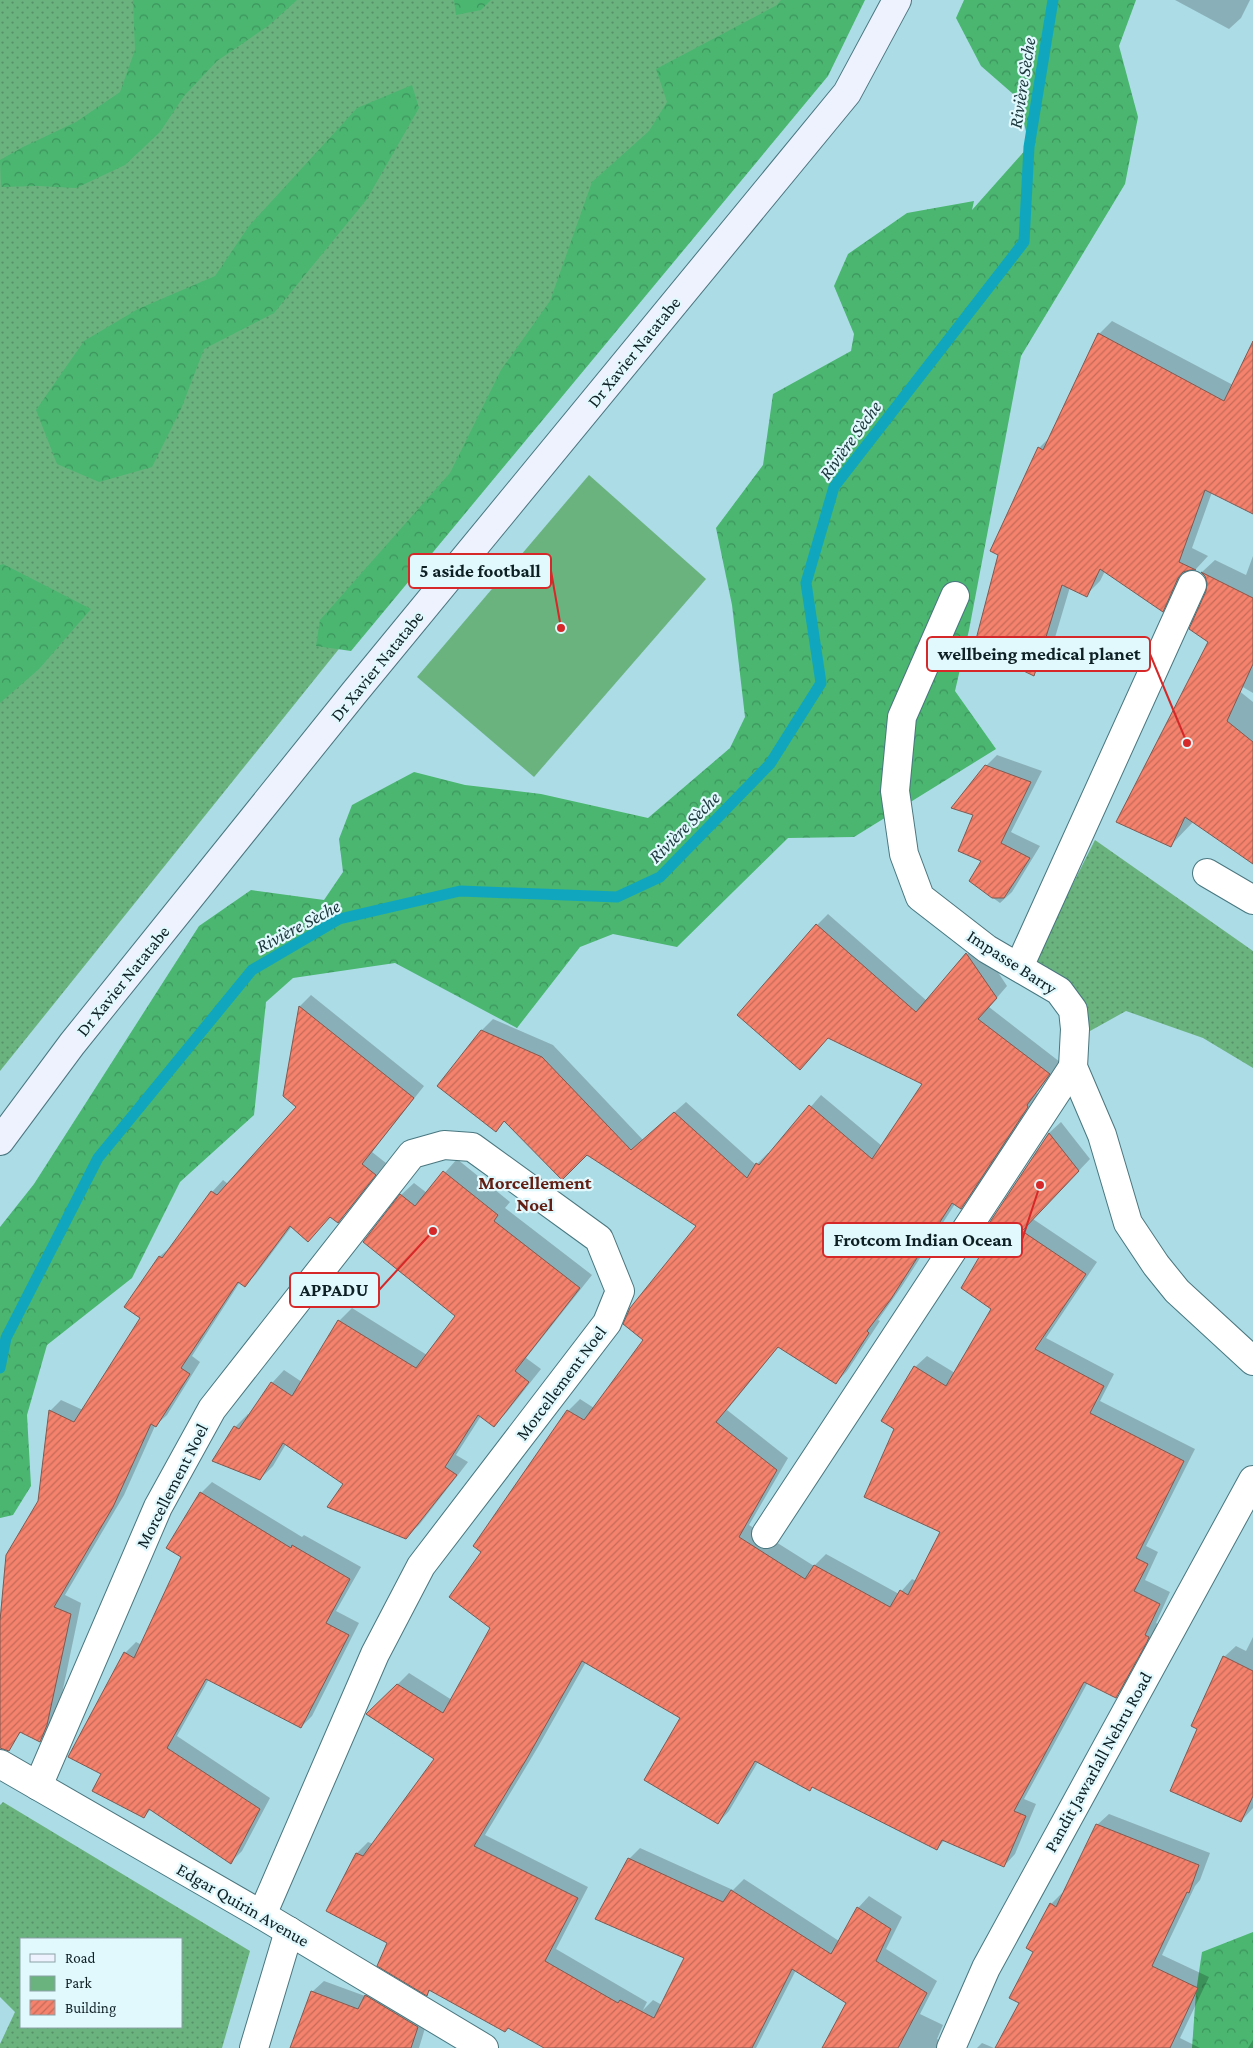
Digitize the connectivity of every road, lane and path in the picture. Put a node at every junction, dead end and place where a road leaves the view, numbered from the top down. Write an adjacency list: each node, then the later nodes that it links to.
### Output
1 (897, 0): 8 (main road, Dr Xavier Natatabe)
2 (1192, 585): 6 (street)
3 (955, 596): 6 (street, Impasse Barry)
4 (1206, 873): 5 (street)
5 (1253, 900)
6 (1019, 967): 7 (street, Impasse Barry)
7 (1074, 1066): 9 (street, Impasse Barry); 11 (street)
8 (0, 1141)
9 (1253, 1361)
10 (1253, 1480): 18 (street, Pandit Jawarlall Nehru Road)
11 (766, 1534)
12 (0, 1764): 13 (street, Edgar Quirin Avenue)
13 (38, 1786): 14 (street, Edgar Quirin Avenue); 14 (street, Morcellement Noel)
14 (262, 1915): 15 (street, Edgar Quirin Avenue)
15 (289, 1931): 16 (street); 17 (street, Edgar Quirin Avenue)
16 (254, 2048)
17 (484, 2048)
18 (951, 2048)

